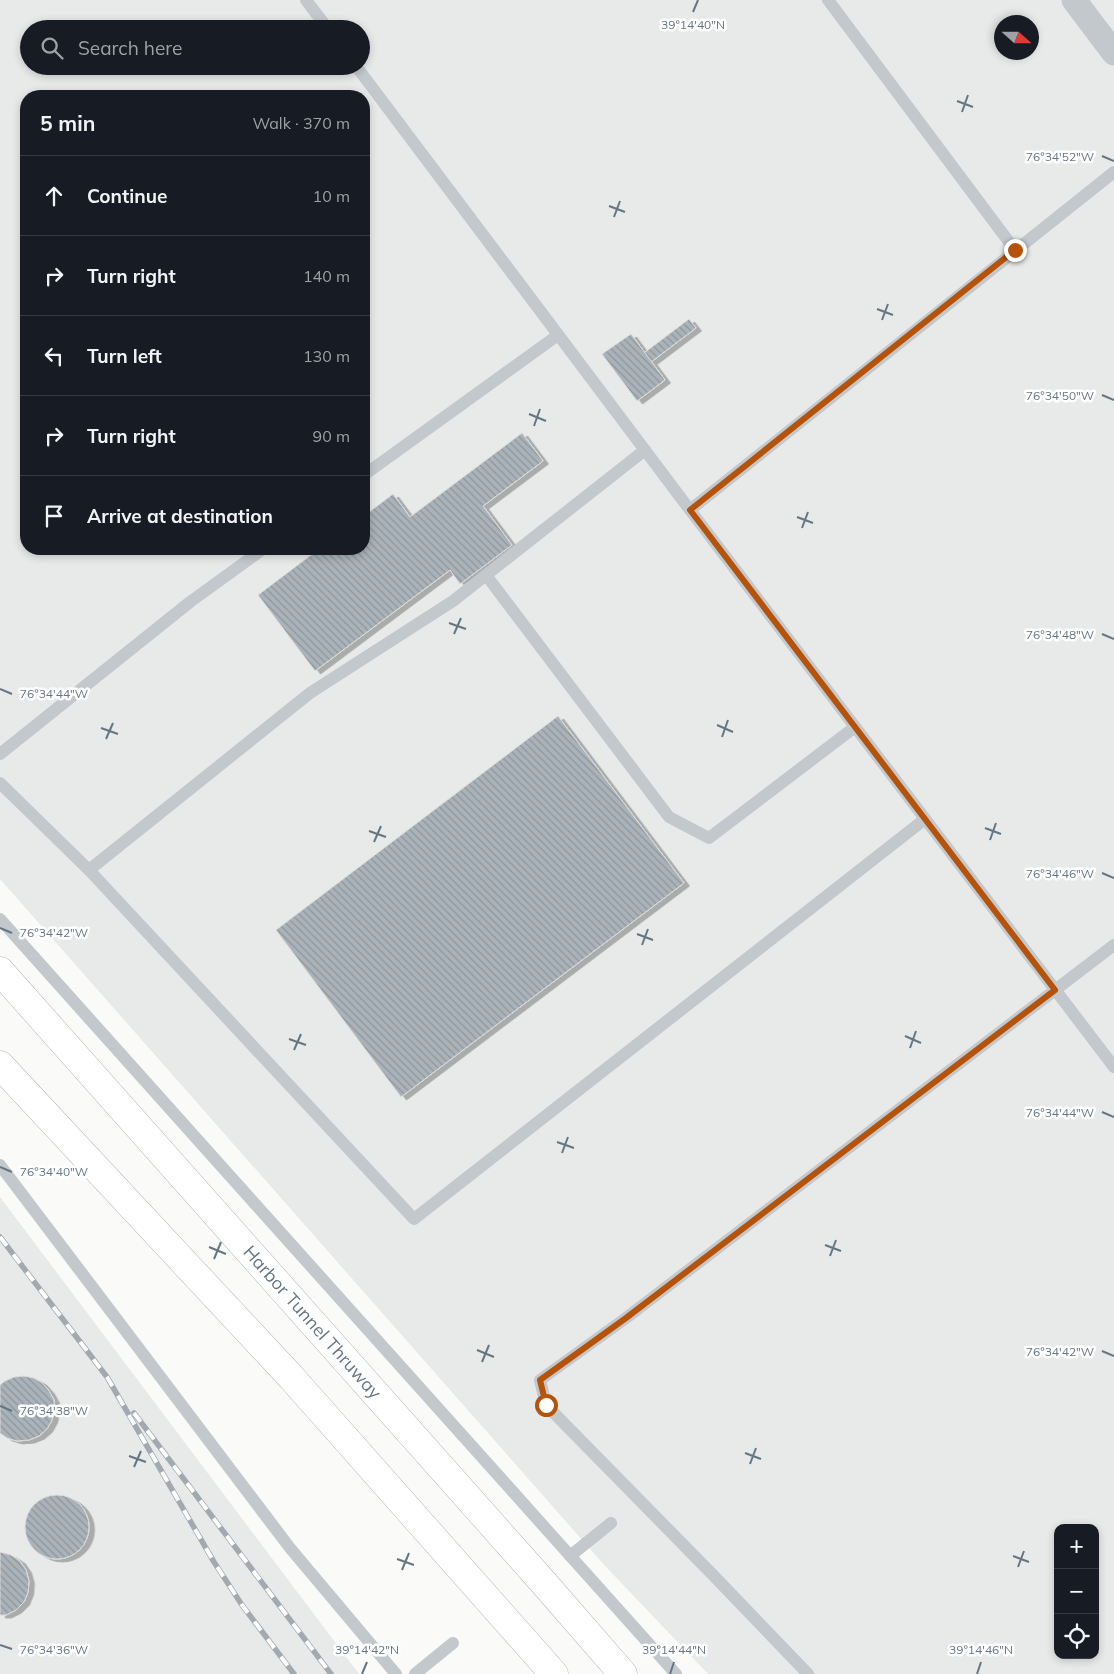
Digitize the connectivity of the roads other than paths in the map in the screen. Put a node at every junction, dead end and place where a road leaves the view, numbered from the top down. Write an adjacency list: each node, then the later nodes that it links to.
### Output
1 (306, 0): 4 (lane)
2 (828, 0): 8 (lane)
3 (1074, 0): 5 (street)
4 (321, 20)
5 (1114, 53)
6 (363, 75): 9 (lane)
7 (1114, 172): 8 (lane)
8 (1015, 250): 12 (lane)
9 (558, 334): 10 (lane); 11 (lane)
10 (645, 450): 12 (lane); 14 (lane)
11 (370, 472)
12 (690, 510): 15 (lane)
13 (255, 555): 16 (lane)
14 (486, 575): 15 (lane); 19 (lane)
15 (855, 727): 18 (lane)
16 (0, 754)
17 (0, 783): 19 (lane)
18 (925, 819): 19 (lane); 23 (lane)
19 (88, 870)
20 (0, 919): 28 (lane)
21 (1114, 945): 23 (lane)
22 (0, 971): 33 (highway, Harbor Tunnel Thruway)
23 (1055, 990): 25 (lane); 35 (lane)
24 (0, 1066): 32 (highway)
25 (1114, 1067)
26 (0, 1165): 30 (lane)
27 (611, 1523): 28 (lane)
28 (570, 1556): 34 (lane)
29 (453, 1643): 31 (lane)
30 (396, 1674)
31 (415, 1674)
32 (554, 1674)
33 (623, 1674)
34 (676, 1674)
35 (808, 1674)

